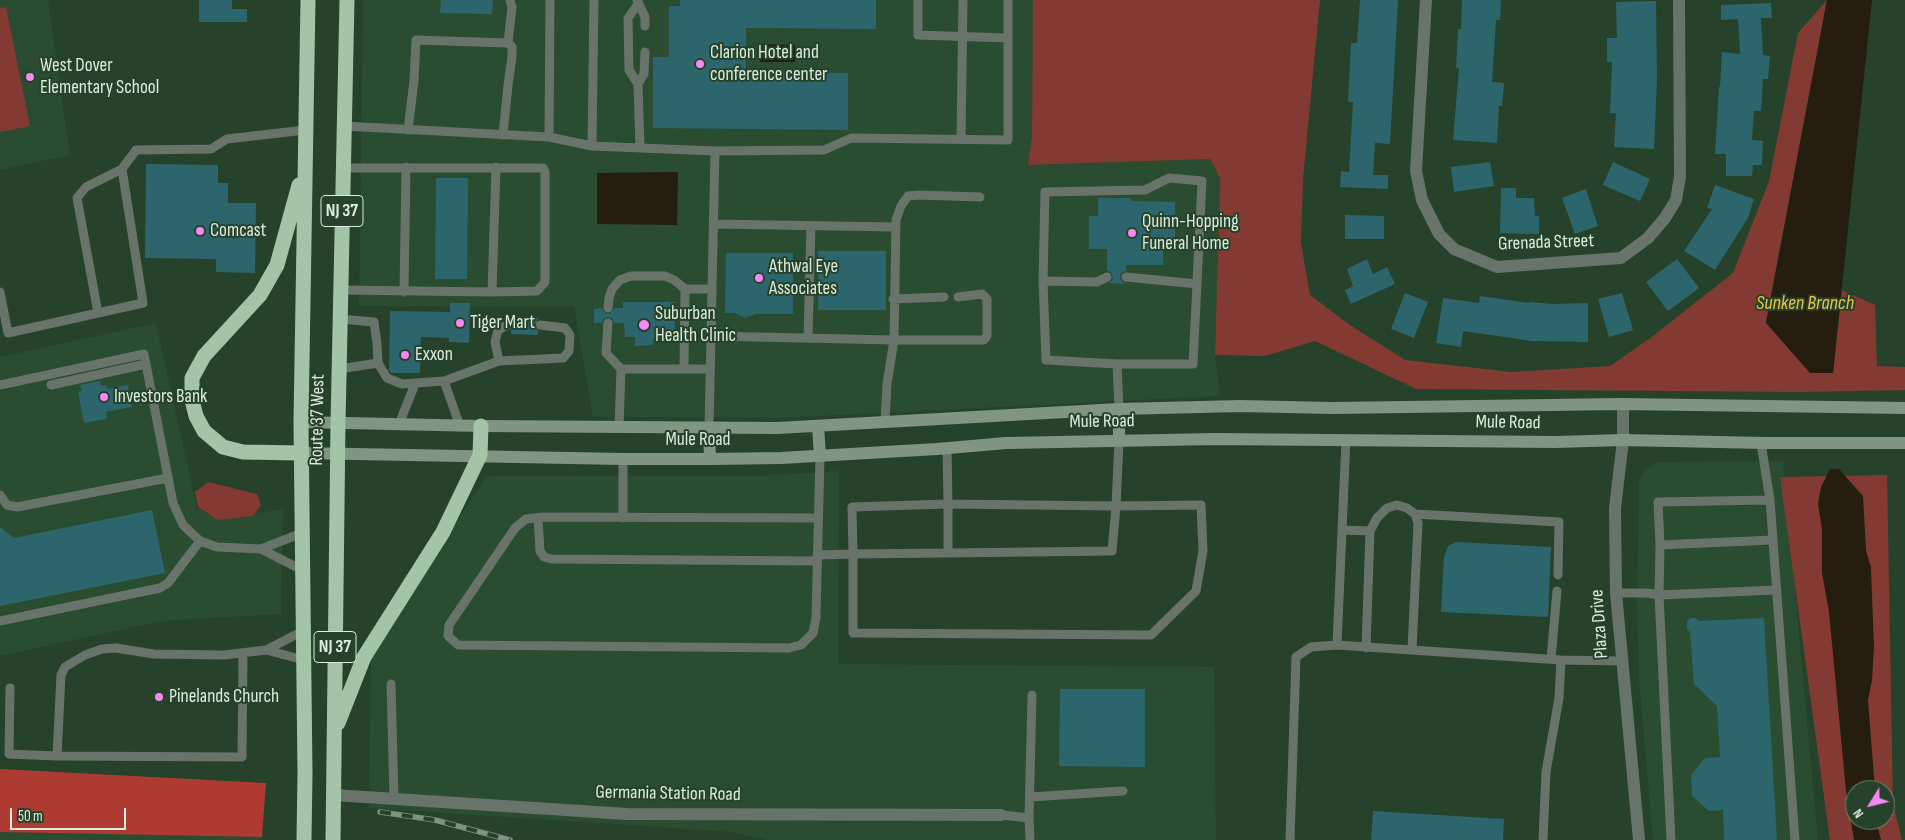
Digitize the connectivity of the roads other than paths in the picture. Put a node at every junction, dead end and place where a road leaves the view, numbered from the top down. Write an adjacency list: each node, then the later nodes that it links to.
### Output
1 (308, 0): 19 (highway, Route 37 West / NJ 37)
2 (347, 0): 18 (highway, Route 37 West / NJ 37)
3 (510, 0): 15 (lane)
4 (550, 0): 22 (lane)
5 (594, 0): 24 (lane)
6 (918, 0): 13 (lane)
7 (963, 0): 13 (lane)
8 (1008, 0): 14 (lane)
9 (1426, 0): 10 (street, Grenada Street)
10 (1679, 0)
11 (638, 2): 12 (lane); 17 (lane)
12 (645, 26)
13 (963, 36): 14 (lane); 23 (lane)
14 (1008, 38): 23 (lane)
15 (508, 43): 20 (lane); 21 (lane)
16 (645, 52): 17 (lane)
17 (638, 84): 25 (lane)
18 (344, 126): 20 (lane); 30 (highway, Route 37 West / NJ 37)
19 (305, 130): 27 (highway, Route 37 West / NJ 37); 31 (lane)
20 (408, 130): 21 (lane)
21 (503, 135): 22 (lane)
22 (549, 137): 24 (lane)
23 (961, 139): 26 (lane)
24 (592, 146): 25 (lane)
25 (640, 148): 26 (lane)
26 (715, 151): 33 (lane)
27 (305, 163): 73 (highway, Route 37 West / NJ 37); 88 (highway)
28 (406, 167): 29 (lane); 30 (lane); 44 (lane)
29 (496, 167): 45 (lane); 45 (lane)
30 (343, 168): 42 (highway, Route 37 West / NJ 37)
31 (122, 169): 50 (lane); 50 (lane)
32 (980, 197): 35 (lane)
33 (714, 224): 34 (lane); 41 (lane)
34 (810, 226): 35 (lane); 56 (lane)
35 (896, 227): 48 (lane)
36 (1107, 277): 38 (lane)
37 (1126, 277): 39 (lane)
38 (1043, 281): 39 (lane); 61 (lane)
39 (1197, 284): 61 (lane)
40 (685, 289): 41 (lane); 49 (lane); 64 (lane)
41 (712, 289): 55 (lane)
42 (340, 290): 44 (lane); 51 (highway, Route 37 West / NJ 37)
43 (0, 292): 50 (lane)
44 (404, 292): 45 (lane)
45 (492, 292)
46 (944, 297): 48 (lane)
47 (958, 297): 57 (lane)
48 (893, 299): 57 (lane)
49 (608, 308)
50 (98, 313)
51 (340, 319): 59 (lane); 62 (highway, Route 37 West / NJ 37)
52 (608, 323): 63 (lane)
53 (509, 324): 58 (lane)
54 (540, 324): 58 (lane)
55 (711, 336): 56 (lane); 65 (lane)
56 (808, 338): 57 (lane)
57 (894, 340): 74 (lane)
58 (499, 361): 66 (lane)
59 (378, 363): 62 (lane); 67 (lane)
60 (146, 364): 68 (lane); 69 (lane); 94 (lane)
61 (1117, 364): 72 (lane)
62 (339, 369): 75 (highway, Route 37 West / NJ 37)
63 (621, 369): 64 (lane); 80 (lane)
64 (684, 369): 65 (lane)
65 (710, 369): 81 (lane)
66 (444, 381): 67 (lane); 77 (lane)
67 (415, 384): 76 (lane)
68 (0, 385)
69 (51, 385)
70 (1623, 404): 71 (main road, Mule Road); 72 (main road, Mule Road); 83 (street, Plaza Drive)
71 (1905, 408)
72 (1119, 409): 74 (main road, Mule Road); 84 (main road)
73 (301, 422): 75 (main road, Mule Road); 88 (highway, Route 37 West / NJ 37)
74 (885, 422): 79 (main road, Mule Road)
75 (338, 423): 76 (main road, Mule Road); 89 (highway, Route 37 West / NJ 37)
76 (399, 424): 77 (main road, Mule Road)
77 (460, 426): 78 (main road, Mule Road)
78 (481, 426): 80 (main road, Mule Road); 90 (highway)
79 (818, 426): 81 (main road, Mule Road); 91 (main road)
80 (619, 427): 81 (main road, Mule Road)
81 (709, 428): 93 (main road)
82 (1346, 439): 83 (main road, Mule Road); 84 (main road, Mule Road); 103 (lane)
83 (1623, 440): 85 (main road, Mule Road); 117 (street, Plaza Drive)
84 (1119, 441): 87 (main road, Mule Road); 98 (lane)
85 (1760, 443): 86 (main road, Mule Road); 96 (lane)
86 (1905, 443)
87 (947, 448): 91 (main road, Mule Road); 97 (lane)
88 (301, 453): 89 (main road, Mule Road); 105 (highway, Route 37 West / NJ 37)
89 (338, 454): 90 (main road, Mule Road); 133 (highway, Route 37 West / NJ 37)
90 (480, 455): 92 (main road, Mule Road); 133 (highway)
91 (820, 456): 93 (main road, Mule Road); 102 (lane)
92 (623, 459): 93 (main road, Mule Road); 101 (lane)
93 (710, 459)
94 (168, 478): 95 (lane); 107 (lane)
95 (0, 496)
96 (1770, 500): 106 (lane); 108 (lane)
97 (948, 504): 98 (lane); 110 (lane); 111 (lane)
98 (1116, 506): 110 (lane); 111 (lane)
99 (1414, 514): 104 (lane); 114 (lane); 124 (lane)
100 (538, 518): 101 (lane); 112 (lane); 112 (lane)
101 (623, 518): 102 (lane)
102 (818, 518): 112 (lane)
103 (1343, 530): 104 (lane); 121 (lane)
104 (1370, 531): 122 (lane)
105 (302, 533): 109 (lane); 113 (highway, Route 37 West / NJ 37)
106 (1773, 540): 108 (lane); 115 (lane)
107 (200, 541): 109 (lane); 119 (lane)
108 (1660, 545): 118 (lane)
109 (261, 549): 113 (lane)
110 (948, 552): 111 (lane)
111 (853, 554): 112 (lane)
112 (817, 558)
113 (302, 570): 120 (highway, Route 37 West / NJ 37)
114 (1558, 575)
115 (1777, 590): 118 (lane); 148 (lane)
116 (1557, 591): 126 (lane)
117 (1616, 593): 118 (lane); 129 (street, Plaza Drive)
118 (1660, 595): 147 (lane)
119 (0, 621)
120 (303, 631): 123 (lane); 127 (highway, Route 37 West / NJ 37)
121 (1337, 645): 122 (lane); 144 (lane)
122 (1366, 648): 124 (lane)
123 (266, 650): 125 (lane); 127 (lane)
124 (1412, 650): 126 (lane)
125 (243, 653): 134 (lane); 134 (lane)
126 (1551, 659): 128 (lane)
127 (304, 660): 141 (highway, Route 37 West / NJ 37)
128 (1561, 660): 129 (lane); 145 (lane)
129 (1622, 661): 146 (street, Plaza Drive)
130 (392, 684): 138 (lane)
131 (10, 688): 134 (lane)
132 (1032, 695): 137 (lane)
133 (334, 734): 136 (highway, Route 37 West / NJ 37)
134 (57, 756)
135 (1123, 791): 137 (lane)
136 (334, 795): 138 (street, Germania Station Road); 142 (highway, Route 37 West / NJ 37)
137 (1030, 797): 140 (lane)
138 (394, 798): 139 (street, Germania Station Road)
139 (1001, 815): 140 (lane)
140 (1029, 818): 143 (lane)
141 (304, 840)
142 (333, 840)
143 (1030, 840)
144 (1290, 840)
145 (1543, 840)
146 (1639, 840)
147 (1671, 840)
148 (1795, 840)

